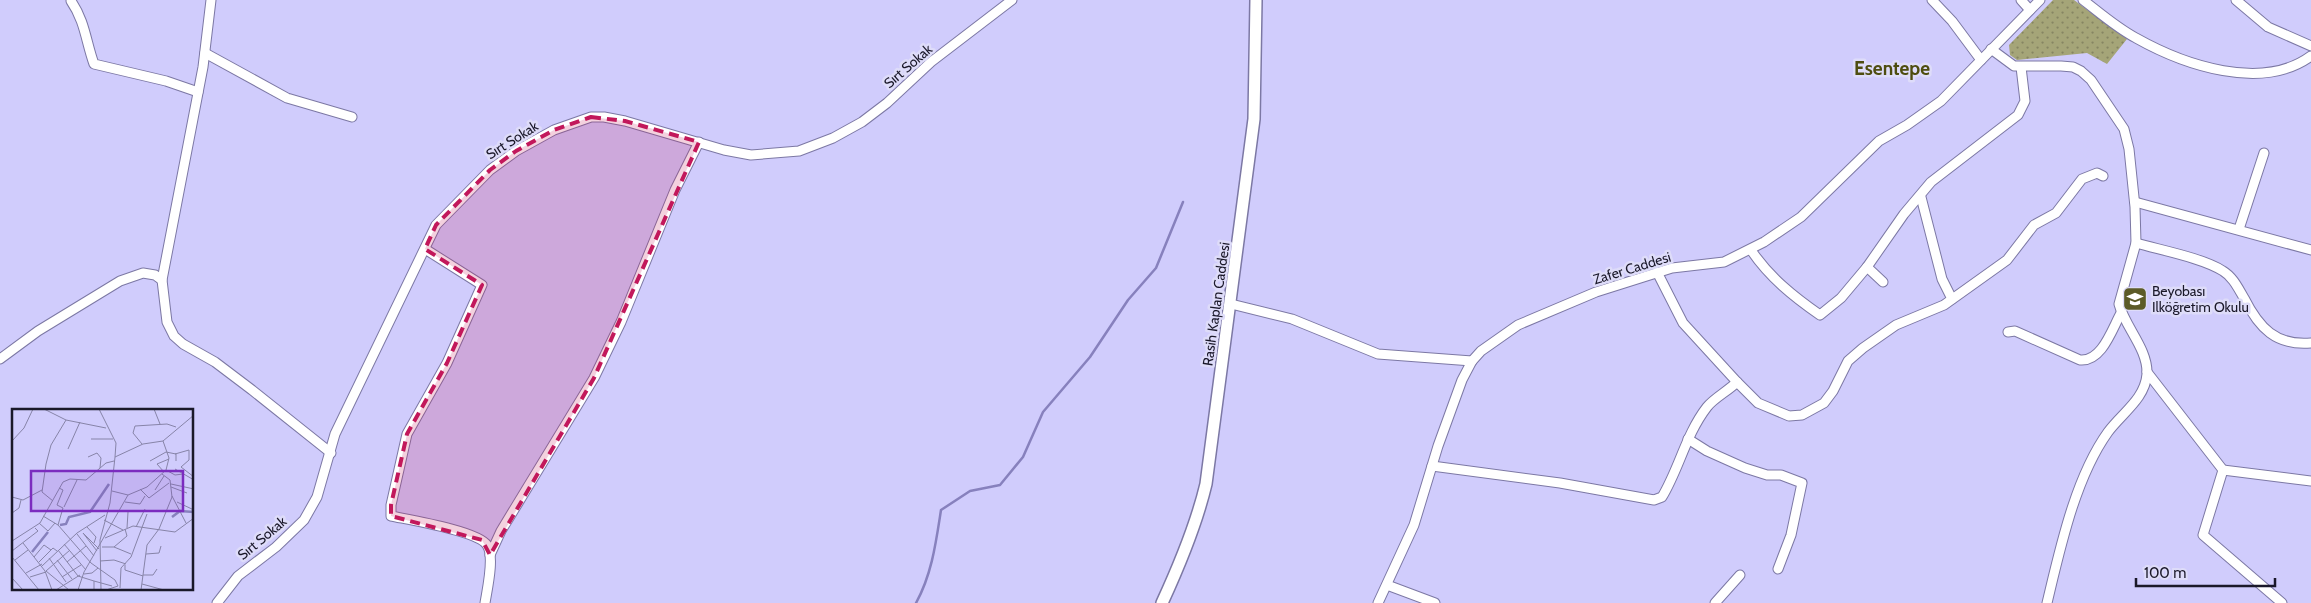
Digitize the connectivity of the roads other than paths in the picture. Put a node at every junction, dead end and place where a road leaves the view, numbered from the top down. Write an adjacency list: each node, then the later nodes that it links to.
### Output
1 (211, 0): 13 (street)
2 (1012, 0): 19 (street, Sırt Sokak)
3 (1256, 0): 34 (street, Rasih Kaplan Caddesi)
4 (1932, 0): 15 (street)
5 (2021, 0): 10 (street)
6 (2040, 0): 10 (street, Zafer Caddesi)
7 (2083, 0): 14 (street)
8 (2236, 0): 11 (street)
9 (71, 2): 17 (street)
10 (2030, 10): 12 (street, Zafer Caddesi)
11 (2311, 46)
12 (1991, 48): 15 (street, Zafer Caddesi); 16 (street)
13 (205, 53): 17 (street); 18 (street)
14 (2311, 56)
15 (1981, 60): 27 (street, Zafer Caddesi)
16 (2021, 67): 22 (street); 23 (street)
17 (198, 92): 31 (street)
18 (352, 117)
19 (699, 142): 26 (street, Sırt Sokak); 47 (street)
20 (2264, 153): 24 (street)
21 (2103, 176): 33 (street)
22 (1921, 197): 29 (street); 33 (street)
23 (2135, 202): 24 (street); 25 (street)
24 (2239, 229): 28 (street)
25 (2136, 243): 35 (street); 37 (street)
26 (425, 249): 43 (street, Sırt Sokak); 47 (street)
27 (1751, 250): 29 (street); 30 (street, Zafer Caddesi)
28 (2311, 250)
29 (1867, 268): 32 (street)
30 (1657, 272): 39 (street, Zafer Caddesi); 41 (street)
31 (162, 280): 38 (street); 43 (street)
32 (1883, 282)
33 (1952, 299): 41 (street)
34 (1231, 304): 39 (street); 53 (street, Rasih Kaplan Caddesi)
35 (2121, 313): 36 (street); 40 (street)
36 (2008, 332)
37 (2311, 343)
38 (0, 359)
39 (1472, 361): 44 (street, Zafer Caddesi)
40 (2147, 372): 45 (street); 57 (street)
41 (1737, 382): 42 (street)
42 (1688, 439): 44 (street); 48 (street)
43 (331, 453): 51 (street, Sırt Sokak)
44 (1432, 466): 50 (street, Zafer Caddesi)
45 (2223, 470): 46 (street); 58 (street)
46 (2311, 481)
47 (490, 555): 52 (street)
48 (1778, 569)
49 (1740, 575): 56 (street)
50 (1388, 585): 54 (street, Zafer Caddesi); 55 (street)
51 (217, 603)
52 (485, 603)
53 (1162, 603)
54 (1378, 603)
55 (1435, 603)
56 (1715, 603)
57 (2048, 603)
58 (2282, 603)

